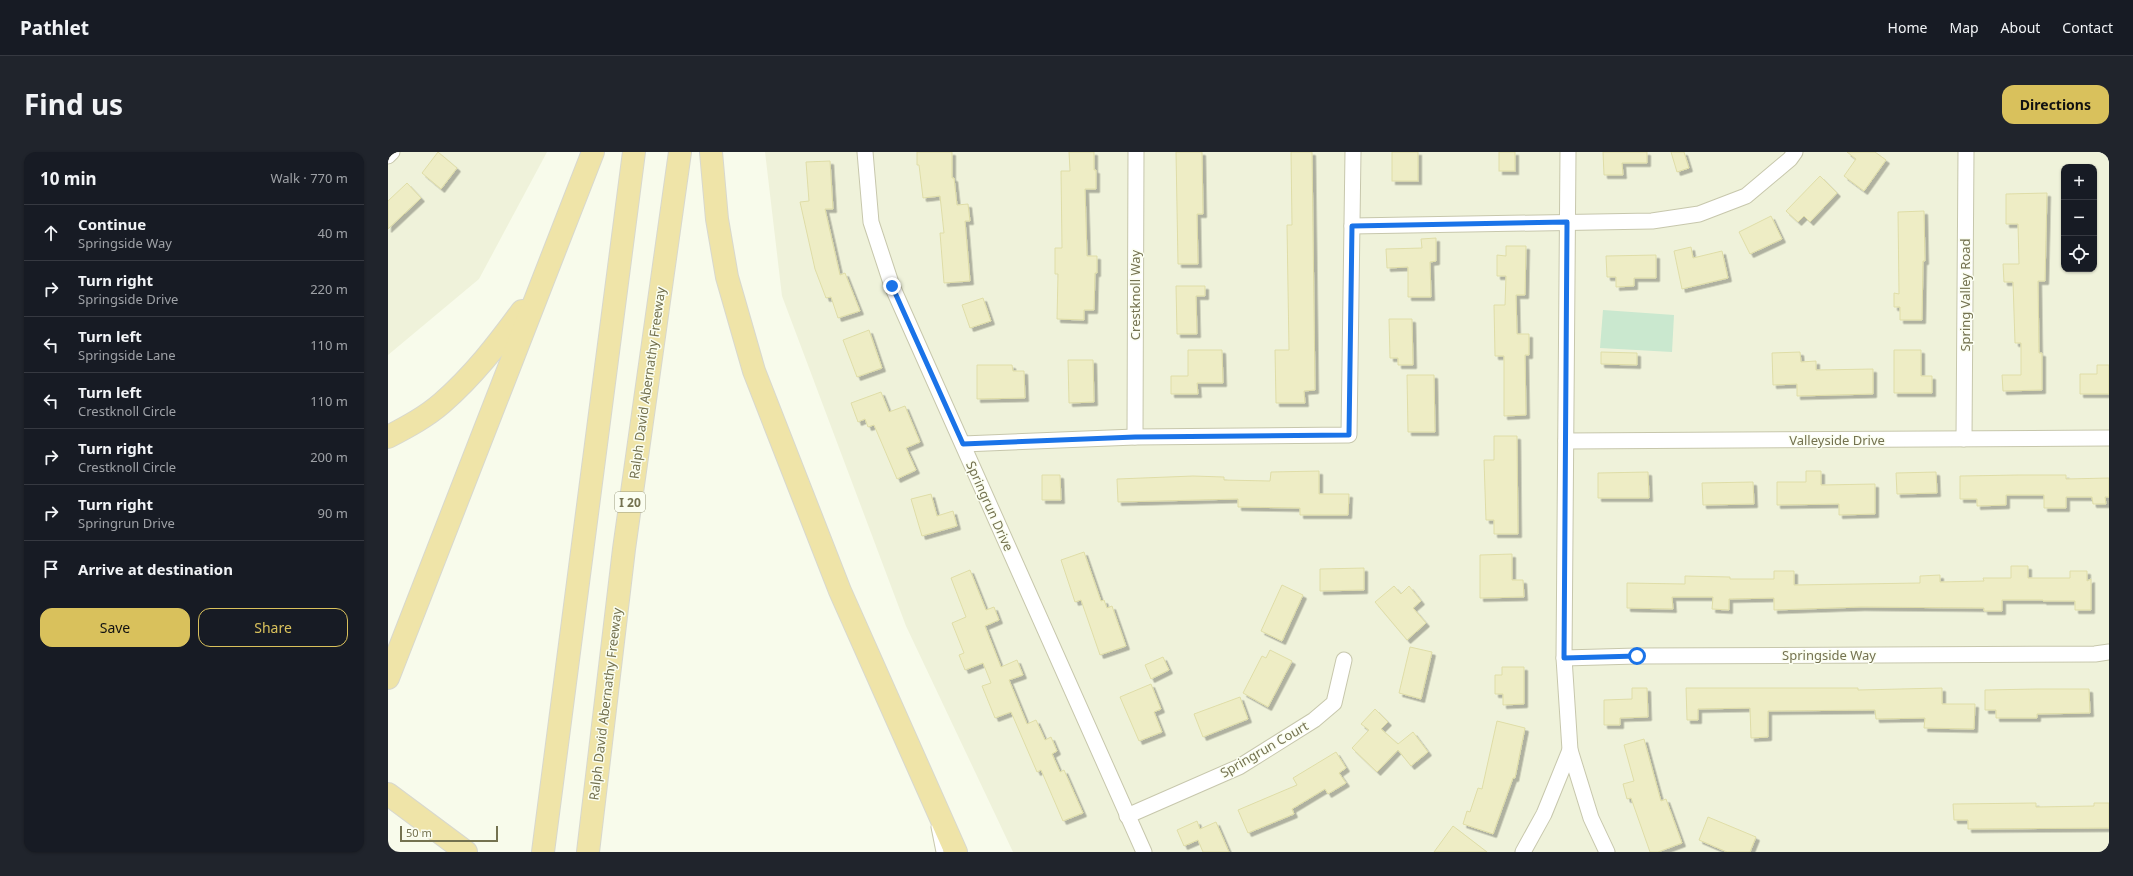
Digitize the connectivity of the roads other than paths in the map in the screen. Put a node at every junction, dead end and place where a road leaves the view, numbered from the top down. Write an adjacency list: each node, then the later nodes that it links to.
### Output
1 (392, 152): 12 (street)
2 (593, 152): 15 (highway)
3 (634, 152): 31 (highway)
4 (680, 152): 32 (highway, Ralph David Abernathy Freeway / I 20)
5 (711, 152): 27 (highway)
6 (865, 152): 21 (street, Springrun Drive)
7 (1136, 152): 16 (street, Crestknoll Way)
8 (1353, 152): 14 (street)
9 (1568, 152): 13 (street)
10 (1795, 152): 13 (street)
11 (1966, 152): 19 (street, Spring Valley Road)
12 (388, 156)
13 (1567, 222): 14 (street); 20 (street)
14 (1352, 226): 16 (street)
15 (550, 263): 17 (highway); 25 (highway)
16 (1135, 437): 21 (street)
17 (388, 438)
18 (2109, 438): 19 (street, Valleyside Drive)
19 (1964, 439): 20 (street, Valleyside Drive)
20 (1566, 441): 23 (street)
21 (963, 444): 29 (street, Springrun Drive)
22 (2102, 653): 23 (street, Springside Way)
23 (1564, 658): 26 (street)
24 (1344, 660): 29 (street, Springrun Court)
25 (388, 678)
26 (1570, 750): 36 (street); 37 (street)
27 (924, 780): 33 (lane); 34 (highway)
28 (388, 794): 30 (highway)
29 (1127, 816): 35 (street, Springrun Drive)
30 (466, 852)
31 (543, 852)
32 (588, 852)
33 (940, 852)
34 (956, 852)
35 (1144, 852)
36 (1523, 852)
37 (1607, 852)

